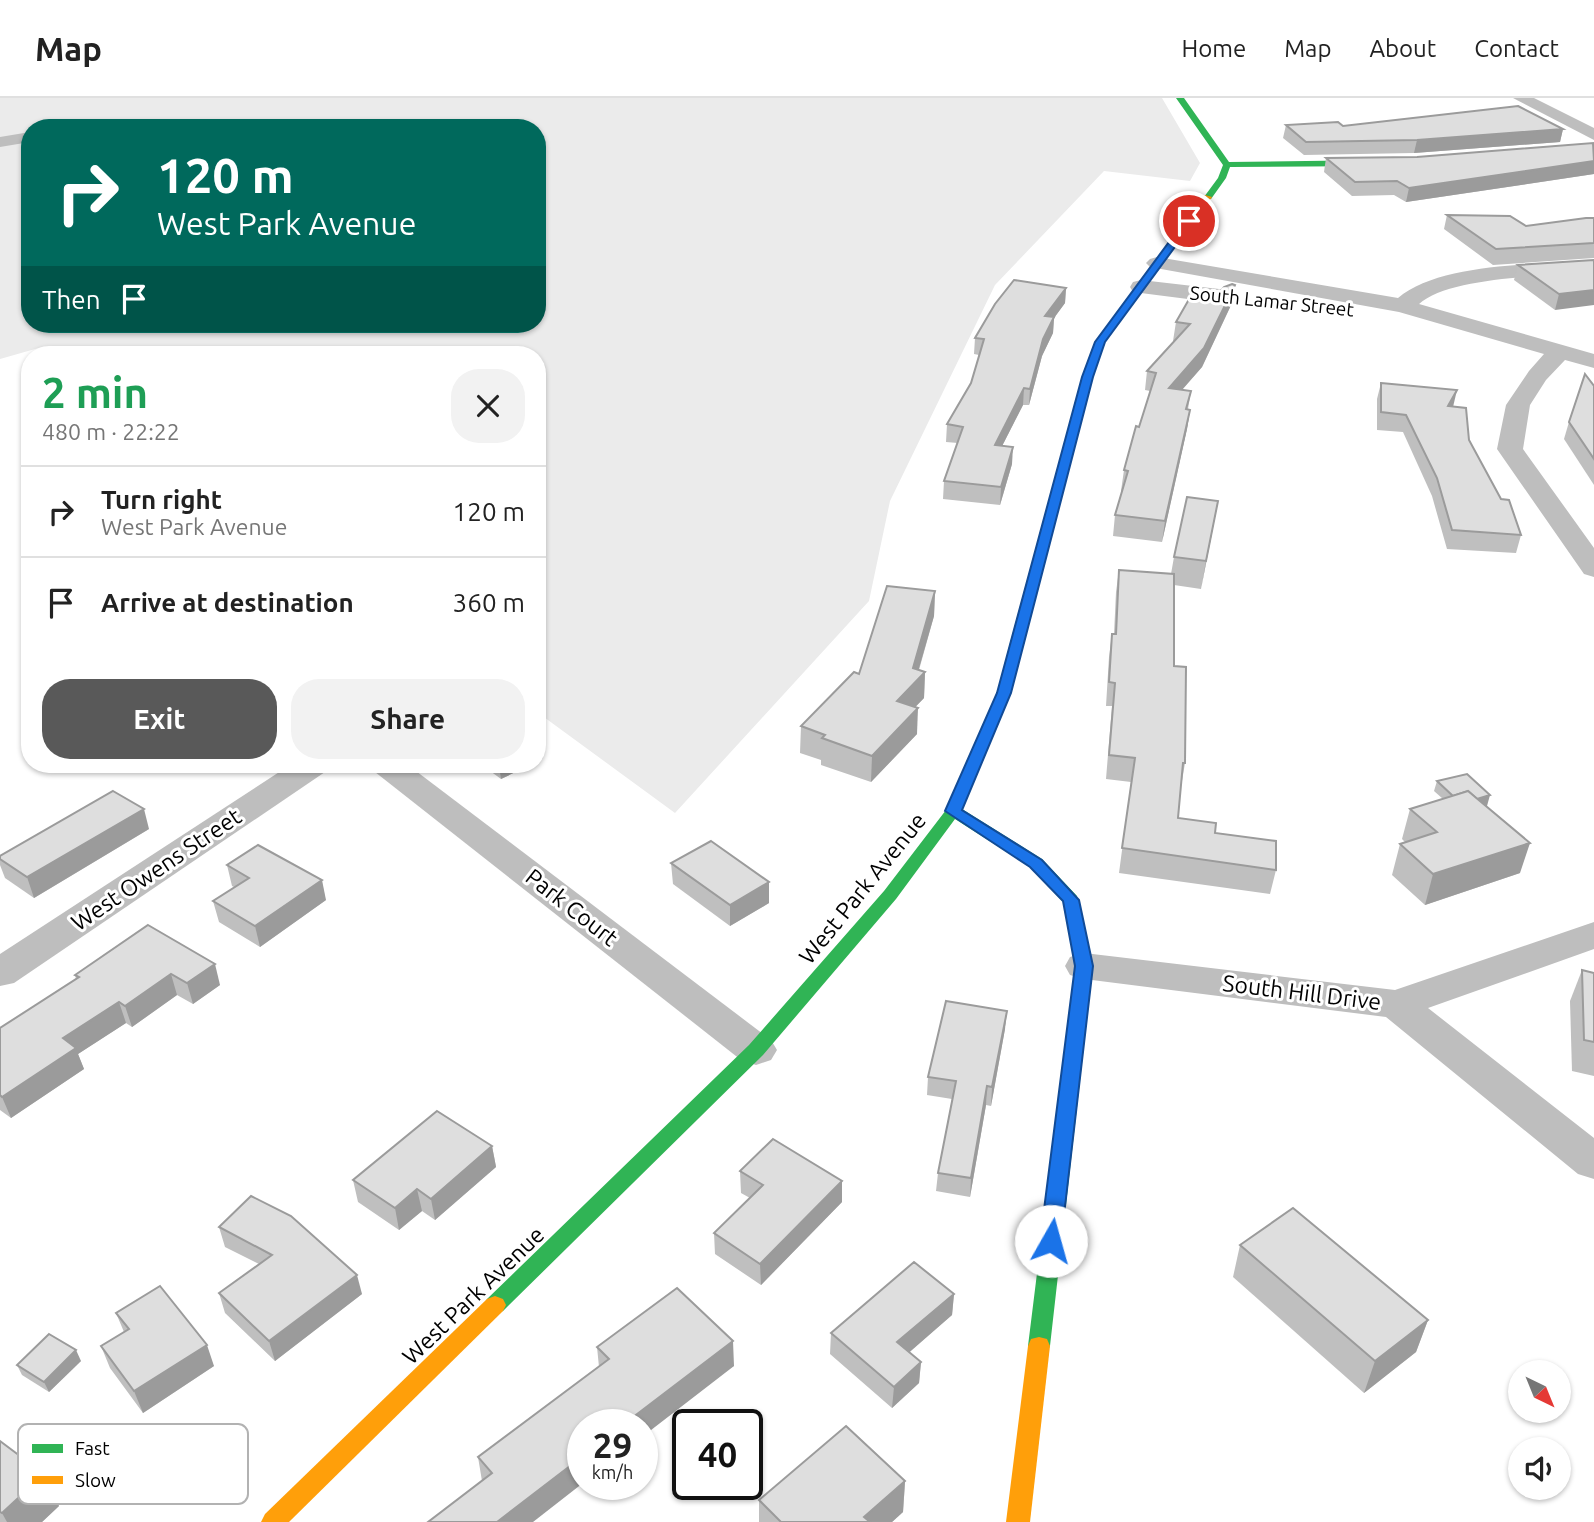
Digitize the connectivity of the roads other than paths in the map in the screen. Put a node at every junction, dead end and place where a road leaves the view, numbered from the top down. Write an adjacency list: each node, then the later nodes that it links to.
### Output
1 (1180, 98): 7 (street)
2 (1521, 98): 3 (street)
3 (1594, 135)
4 (21, 138): 5 (street)
5 (0, 142)
6 (1390, 163): 7 (street)
7 (1227, 165): 8 (street, West Park Avenue)
8 (1157, 263): 10 (street, West Park Avenue); 11 (street, South Lamar Street)
9 (1594, 266): 11 (street)
10 (1141, 287): 11 (street, South Lamar Street); 17 (street, West Park Avenue)
11 (1403, 306): 12 (street, South Lamar Street)
12 (1559, 352): 13 (street, South Lamar Street); 14 (street)
13 (1594, 361)
14 (1594, 568)
15 (301, 773): 20 (street, West Owens Street)
16 (397, 773): 22 (street, Park Court)
17 (953, 811): 19 (street); 22 (street, West Park Avenue)
18 (1594, 935): 21 (street, South Hill Drive)
19 (1084, 966): 21 (street, South Hill Drive); 25 (street)
20 (0, 973)
21 (1397, 1004): 23 (street)
22 (756, 1050): 24 (street, West Park Avenue)
23 (1594, 1162)
24 (273, 1522)
25 (1017, 1522)

